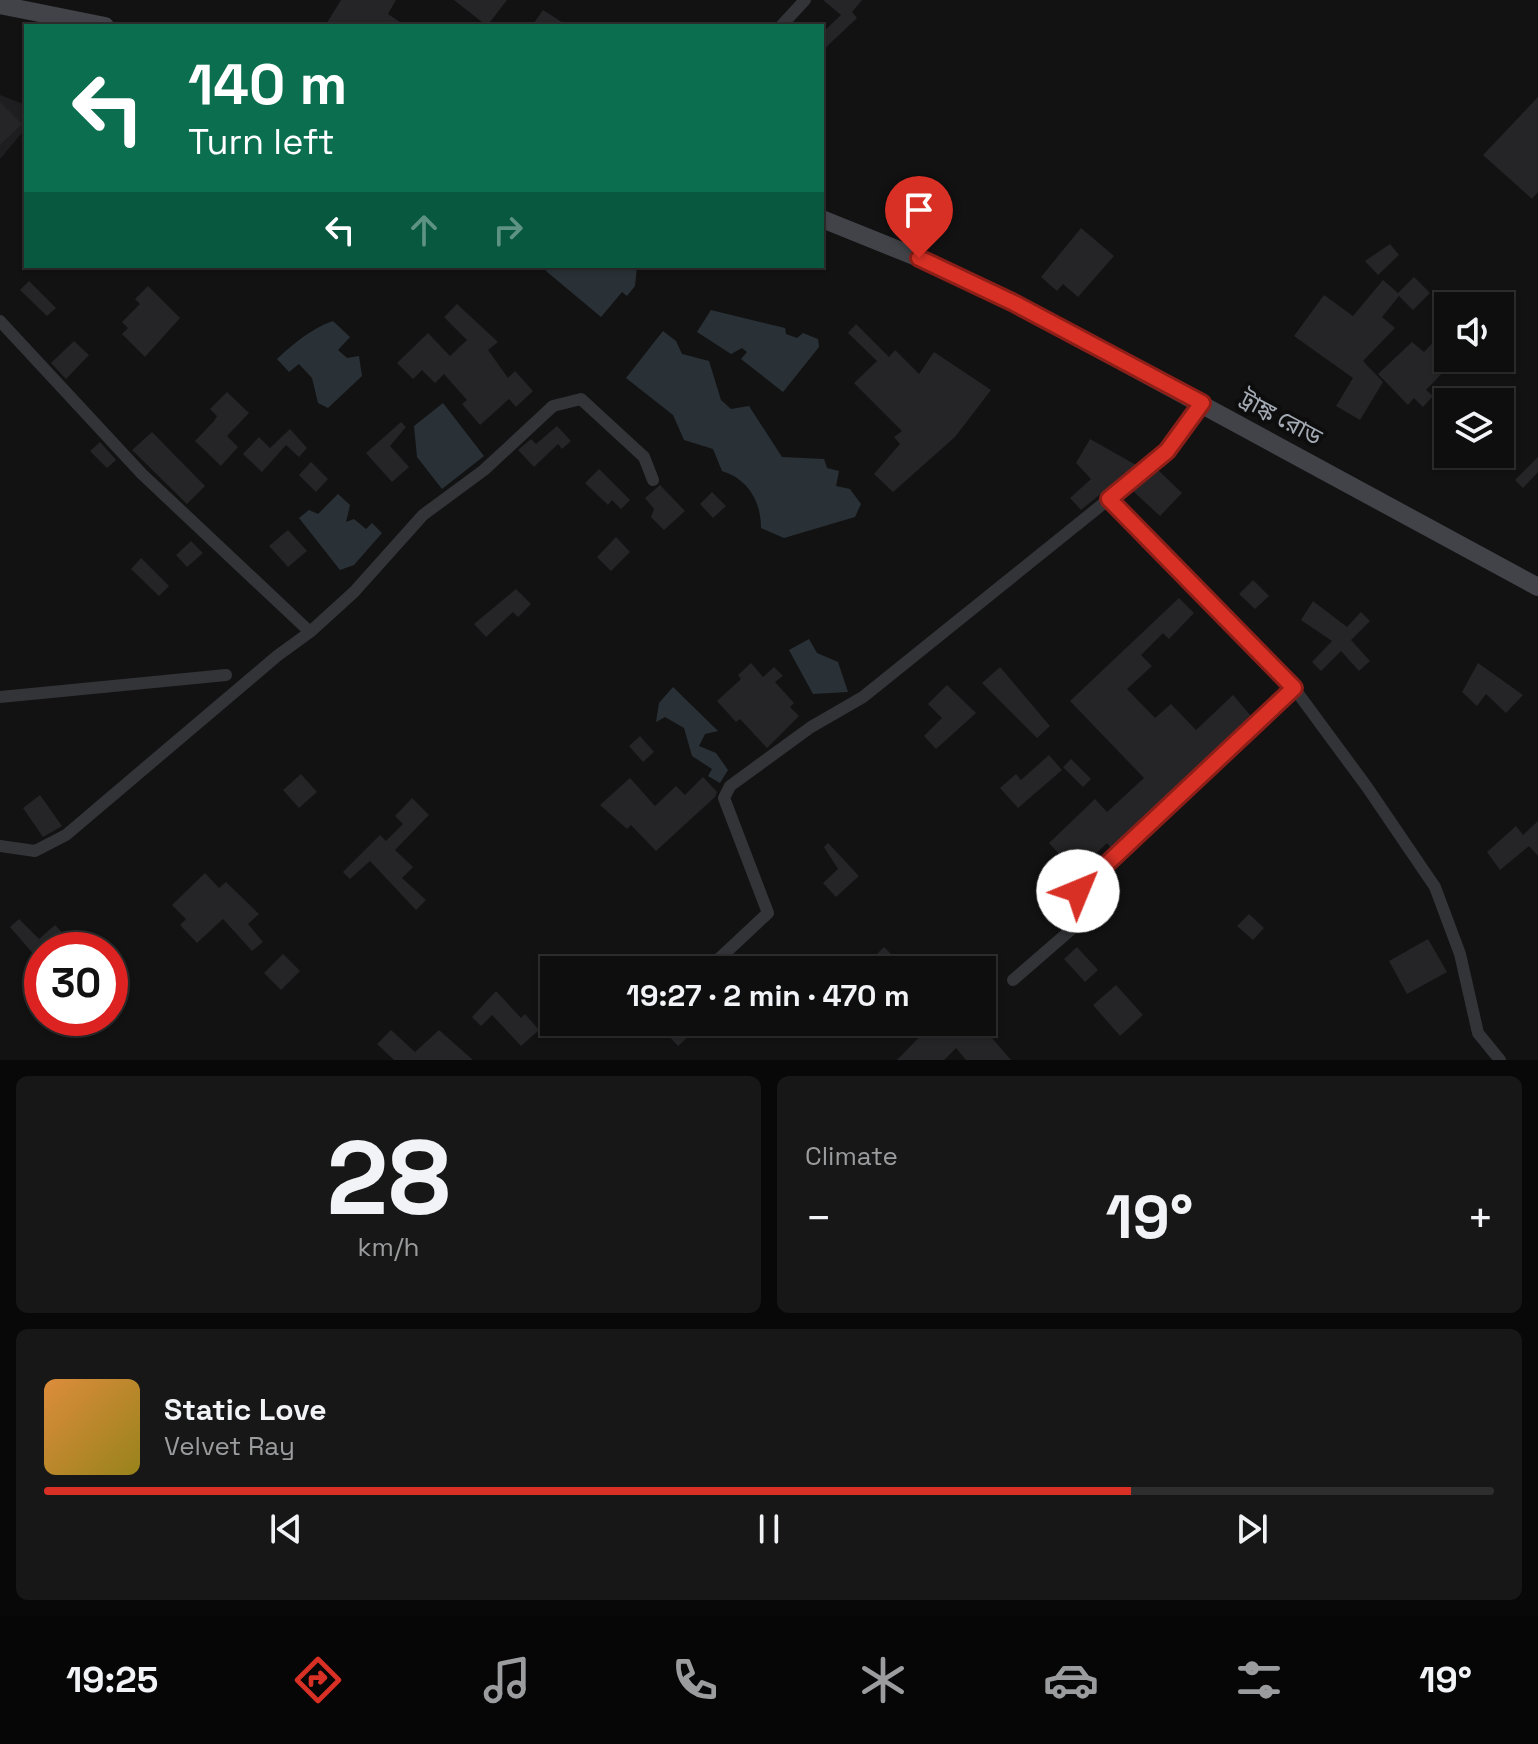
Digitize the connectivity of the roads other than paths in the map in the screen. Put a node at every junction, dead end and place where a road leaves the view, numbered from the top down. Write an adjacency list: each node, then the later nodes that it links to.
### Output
1 (805, 0): 4 (street)
2 (0, 5): 3 (main road)
3 (95, 24)
4 (783, 24)
5 (824, 220): 7 (main road, ট্রাঙ্ক রোড)
6 (0, 321): 11 (street)
7 (1202, 403): 9 (street); 10 (main road, ট্রাঙ্ক রোড)
8 (653, 480): 11 (street)
9 (1109, 499): 13 (street); 16 (street)
10 (1538, 587)
11 (310, 632): 15 (street)
12 (226, 675): 14 (street)
13 (1294, 688): 17 (street); 18 (street)
14 (0, 697)
15 (0, 846)
16 (722, 956)
17 (1013, 980)
18 (1500, 1060)

